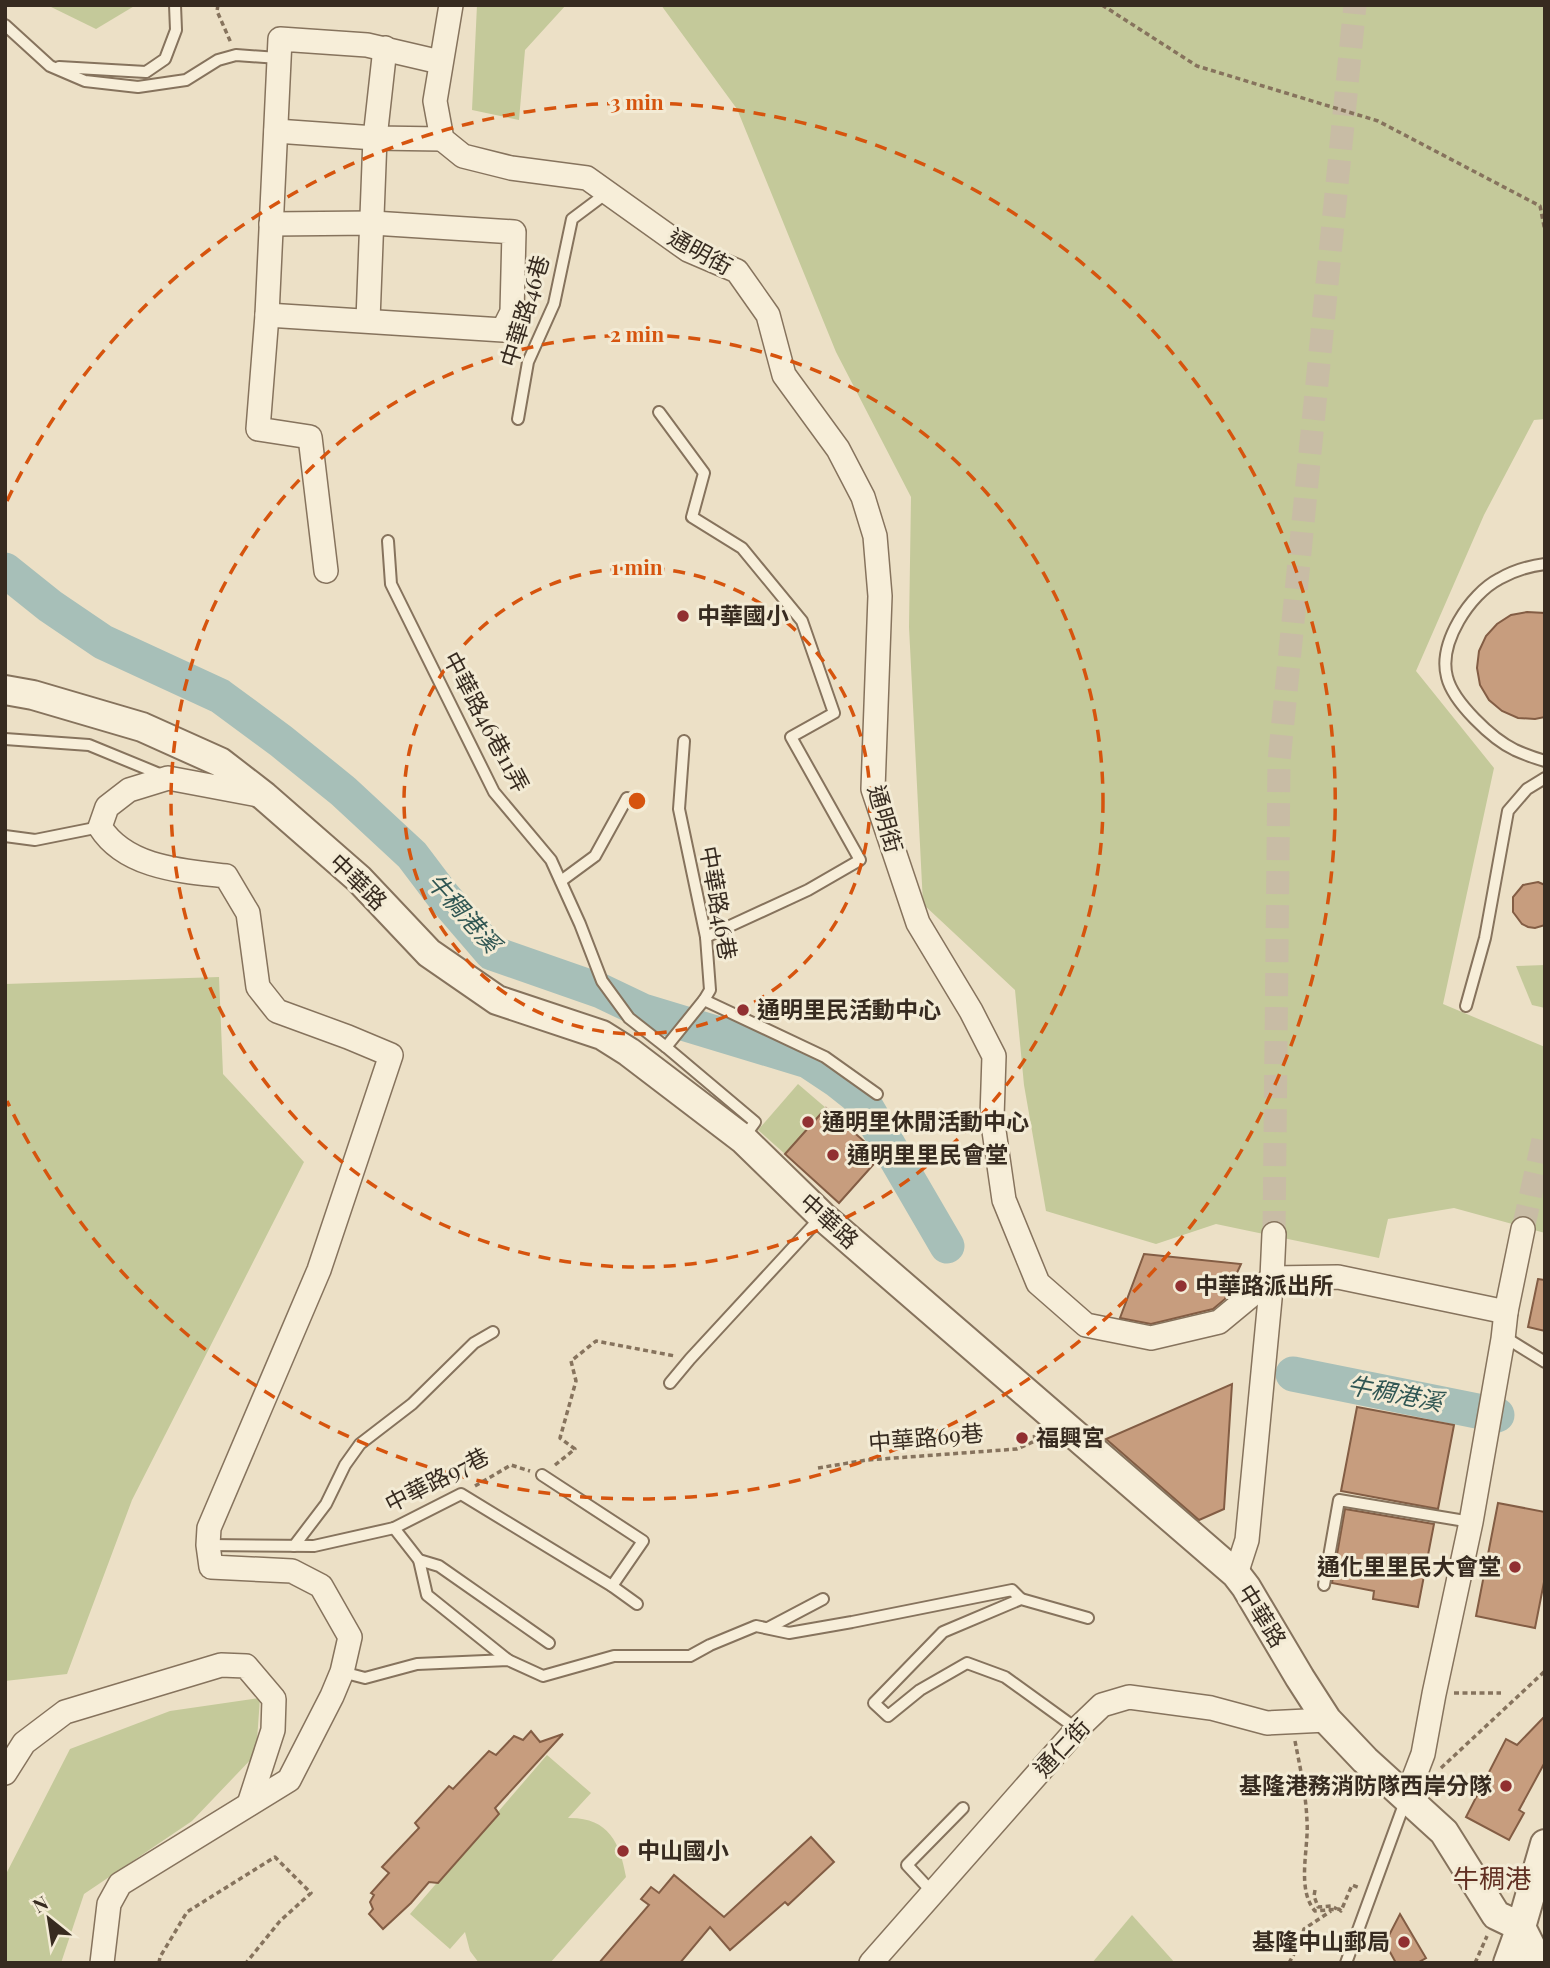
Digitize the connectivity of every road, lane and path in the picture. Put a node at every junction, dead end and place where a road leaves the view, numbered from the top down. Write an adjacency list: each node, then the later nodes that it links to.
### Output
1 (175, 5): 10 (lane)
2 (218, 5): 7 (path)
3 (451, 5): 9 (street)
4 (1102, 5): 16 (path)
5 (5, 25): 10 (lane)
6 (385, 48): 8 (street); 9 (street); 12 (street)
7 (236, 55): 8 (lane); 10 (lane)
8 (278, 58): 11 (street)
9 (440, 62): 13 (street)
10 (50, 66)
11 (276, 131): 12 (street); 18 (street)
12 (375, 138): 13 (street); 17 (street)
13 (442, 138): 14 (street, 通明街)
14 (608, 192): 23 (lane, 中華路46巷); 47 (street, 通明街)
15 (1545, 200): 16 (path)
16 (1540, 206): 19 (path)
17 (373, 223): 18 (street); 21 (street); 21 (street)
18 (271, 224): 20 (street)
19 (1545, 231)
20 (267, 315): 21 (street); 26 (street)
21 (368, 320)
22 (659, 412): 38 (lane)
23 (518, 419)
24 (388, 541): 37 (lane, 中華路46巷11弄)
25 (1545, 564): 30 (lane)
26 (326, 570)
27 (5, 690): 33 (street, 中華路)
28 (5, 739): 31 (lane)
29 (684, 741): 38 (lane, 中華路46巷)
30 (1545, 761)
31 (168, 778): 33 (street); 35 (street)
32 (1545, 778): 40 (lane)
33 (264, 796): 43 (street, 中華路)
34 (627, 798): 37 (lane)
35 (100, 827): 36 (lane); 60 (street)
36 (5, 836)
37 (561, 881): 41 (lane, 中華路46巷11弄)
38 (706, 937): 39 (lane, 中華路46巷)
39 (702, 1003): 41 (lane); 42 (lane)
40 (1466, 1006)
41 (669, 1043): 43 (lane)
42 (877, 1094)
43 (743, 1139): 44 (street, 中華路)
44 (822, 1216): 51 (lane); 54 (street, 中華路)
45 (1523, 1229): 48 (street)
46 (1274, 1234): 47 (street)
47 (1272, 1278): 48 (street); 63 (street)
48 (1506, 1312): 50 (street)
49 (493, 1332): 61 (lane)
50 (1503, 1339): 52 (lane); 58 (street)
51 (690, 1359): 53 (lane); 56 (path)
52 (1545, 1362)
53 (670, 1383)
54 (1032, 1398): 55 (path, 中華路69巷); 63 (street, 中華路)
55 (818, 1468)
56 (542, 1475): 57 (path, 中華路97巷); 65 (lane)
57 (461, 1494): 59 (lane, 中華路97巷); 65 (lane)
58 (1471, 1522): 64 (lane); 76 (street)
59 (394, 1528): 61 (lane, 中華路97巷); 62 (lane)
60 (208, 1545): 61 (lane, 中華路97巷); 74 (street)
61 (294, 1546)
62 (419, 1560): 71 (lane); 72 (lane)
63 (1236, 1574): 77 (street, 中華路)
64 (1324, 1585)
65 (612, 1586): 68 (lane)
66 (823, 1599): 70 (lane)
67 (1021, 1600): 69 (lane); 70 (lane); 79 (lane)
68 (637, 1604)
69 (1088, 1618)
70 (768, 1628): 72 (lane)
71 (549, 1643)
72 (508, 1660): 74 (lane)
73 (1545, 1671): 80 (path)
74 (342, 1672): 83 (street)
75 (1501, 1693): 76 (path)
76 (1434, 1694): 82 (street)
77 (1327, 1720): 78 (street, 通仁街); 82 (street, 中華路)
78 (1292, 1722): 79 (street, 通仁街); 90 (path)
79 (1077, 1729): 87 (street, 通仁街)
80 (1437, 1771)
81 (5, 1773): 83 (street)
82 (1406, 1796): 88 (lane); 91 (street, 中華路)
83 (249, 1804): 93 (street)
84 (963, 1808): 87 (lane)
85 (1545, 1844): 92 (street)
86 (1315, 1890): 89 (path)
87 (933, 1892): 96 (street, 通仁街)
88 (1371, 1892): 89 (path); 98 (lane)
89 (1339, 1909): 90 (path)
90 (1332, 1910): 97 (path)
91 (1496, 1915): 92 (street); 99 (path)
92 (1521, 1927): 100 (street); 101 (street); 102 (street)
93 (102, 1963)
94 (159, 1963): 95 (path)
95 (246, 1963)
96 (871, 1963)
97 (1289, 1963)
98 (1346, 1963)
99 (1475, 1963)
100 (1508, 1963)
101 (1523, 1963)
102 (1539, 1963)

